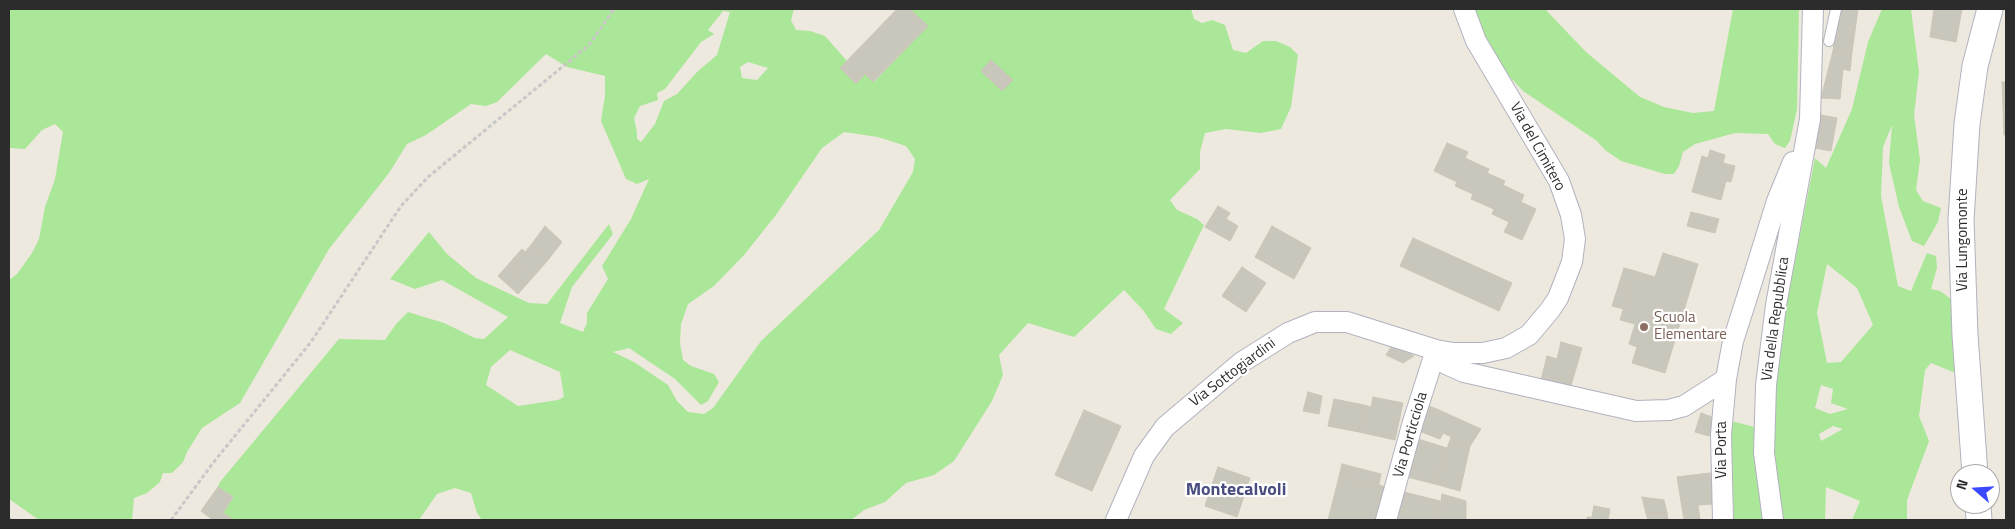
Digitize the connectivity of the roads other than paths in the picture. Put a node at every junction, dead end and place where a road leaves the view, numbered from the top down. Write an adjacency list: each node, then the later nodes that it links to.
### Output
1 (1464, 9): 7 (street, Via del Cimitero)
2 (1813, 9): 6 (street, Via della Repubblica)
3 (1836, 9): 5 (lane)
4 (1990, 9): 9 (street, Via Lungomonte)
5 (1829, 41)
6 (1810, 119): 8 (street, Via della Repubblica); 13 (street, Via della Repubblica)
7 (1436, 350): 8 (street); 10 (street, Via Sottogiardini); 11 (street, Via Porticciola)
8 (1726, 379): 12 (street, Via Porta)
9 (1974, 464)
10 (1116, 520)
11 (1386, 520)
12 (1723, 520)
13 (1773, 520)

